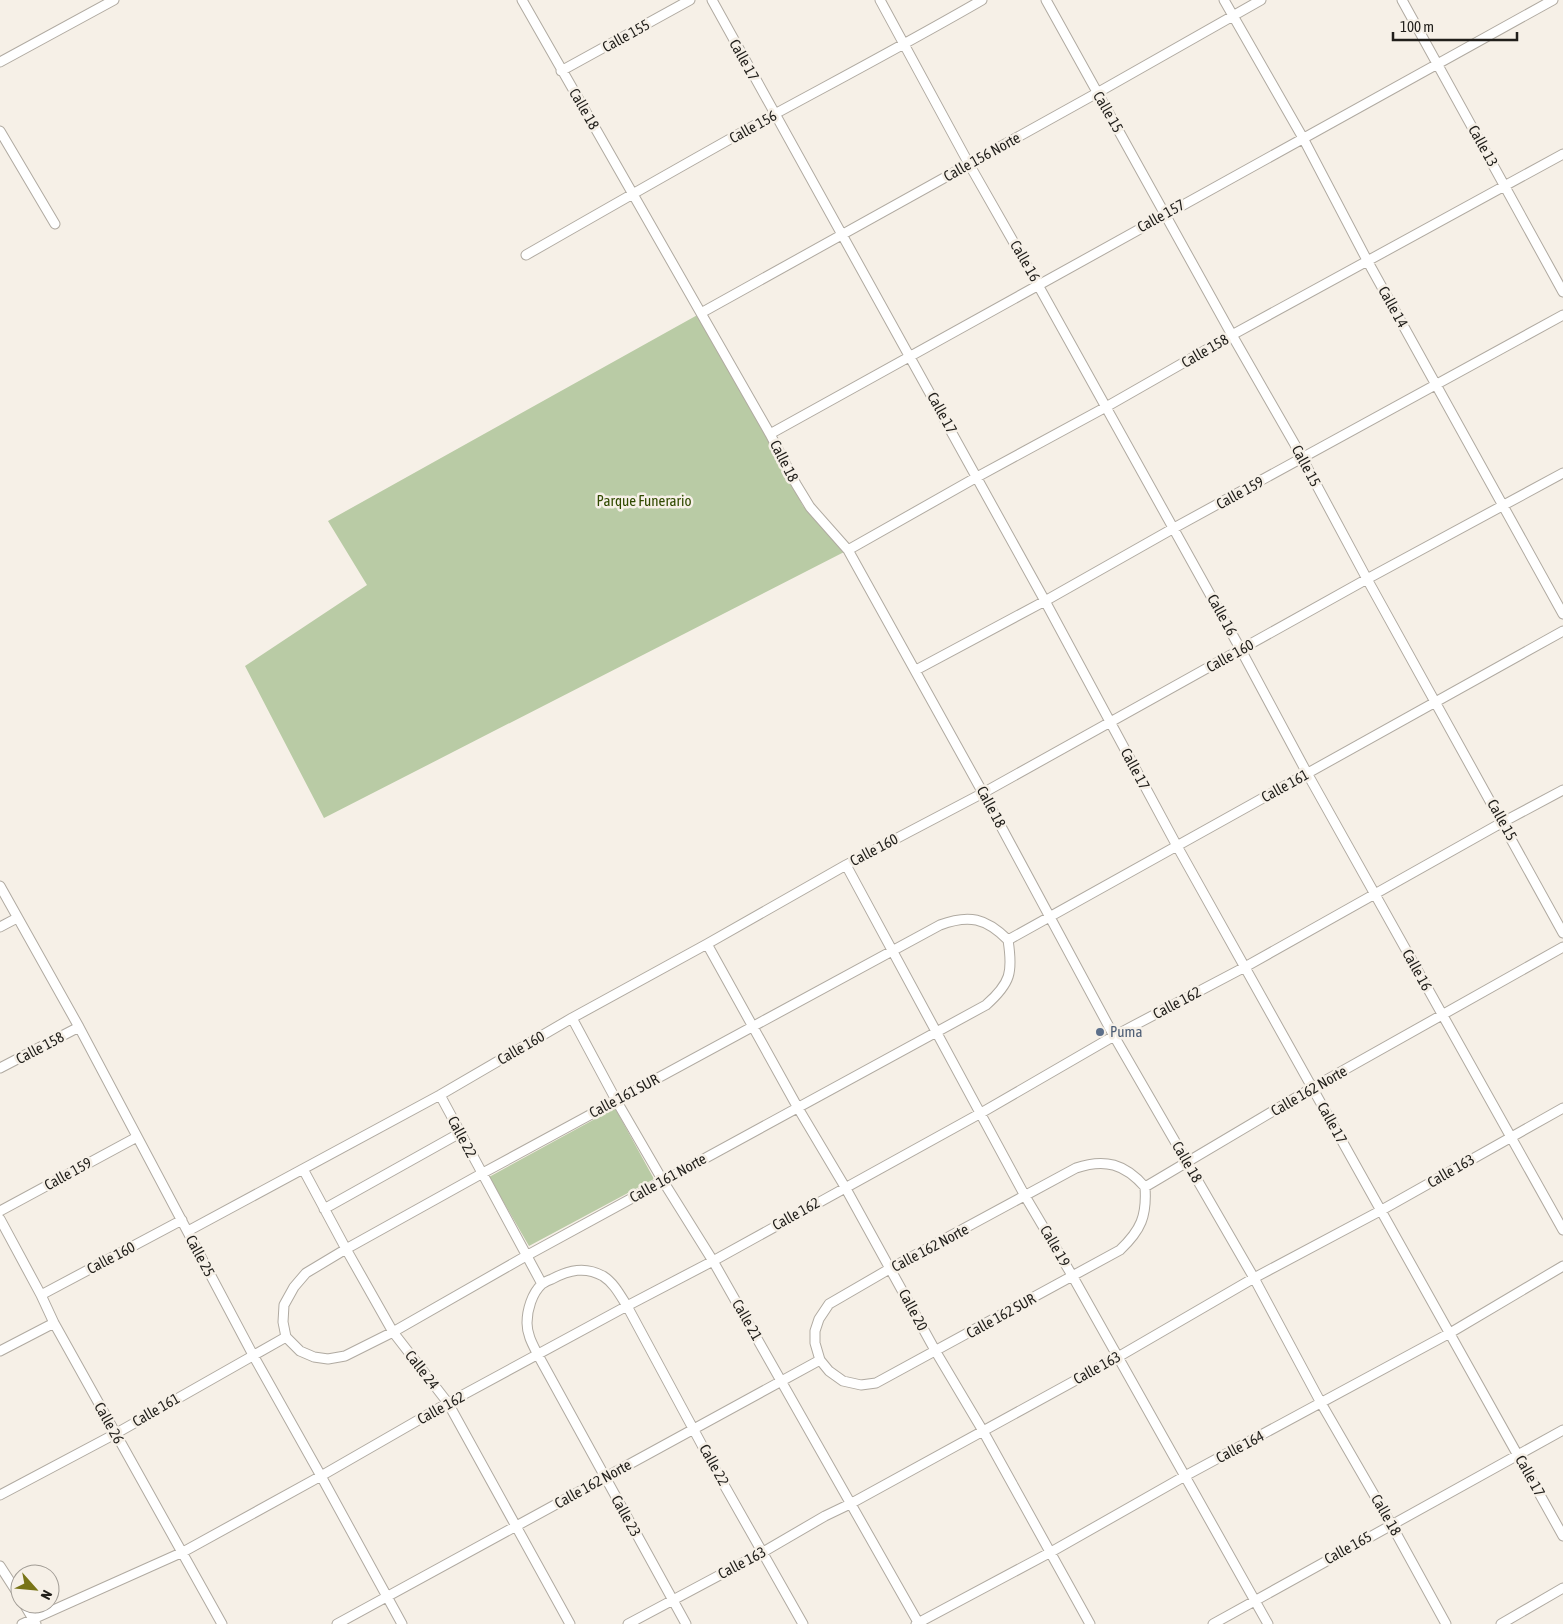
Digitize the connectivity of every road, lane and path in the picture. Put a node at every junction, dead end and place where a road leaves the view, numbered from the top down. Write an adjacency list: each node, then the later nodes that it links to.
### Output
1 (114, 0): 14 (street)
2 (522, 0): 16 (street, Calle 18)
3 (690, 0): 16 (street, Calle 155)
4 (712, 0): 18 (street, Calle 17)
5 (880, 0): 13 (street, Calle 16)
6 (982, 0): 13 (street, Calle 156)
7 (1046, 0): 17 (street, Calle 15)
8 (1224, 0): 12 (street, Calle 14)
9 (1261, 0): 12 (street, Calle 156 Norte)
10 (1402, 0): 15 (street, Calle 13)
11 (1552, 0): 15 (street, Calle 157)
12 (1233, 15): 17 (street, Calle 156 Norte); 20 (street, Calle 14)
13 (904, 45): 18 (street, Calle 156); 22 (street, Calle 16)
14 (0, 62)
15 (1437, 64): 20 (street, Calle 157); 23 (street, Calle 13)
16 (562, 71): 24 (street, Calle 18)
17 (1097, 93): 22 (street, Calle 156 Norte); 25 (street, Calle 15)
18 (775, 114): 24 (street, Calle 156); 27 (street, Calle 17)
19 (0, 131): 26 (street)
20 (1302, 138): 25 (street, Calle 157); 29 (street, Calle 14)
21 (1563, 154): 23 (street, Calle 158)
22 (969, 164): 27 (street, Calle 156 Norte); 30 (street, Calle 16)
23 (1505, 186): 29 (street, Calle 158); 31 (street, Calle 13)
24 (634, 193): 28 (street, Calle 156); 32 (street, Calle 18)
25 (1166, 214): 30 (street, Calle 157); 34 (street, Calle 15)
26 (54, 224)
27 (842, 233): 32 (street, Calle 156 Norte); 35 (street, Calle 17)
28 (526, 255)
29 (1368, 262): 34 (street, Calle 158); 36 (street, Calle 14)
30 (1038, 285): 35 (street, Calle 157); 37 (street, Calle 16)
31 (1563, 292)
32 (701, 312): 38 (street, Calle 18)
33 (1563, 315): 36 (street, Calle 159)
34 (1232, 335): 37 (street, Calle 158); 39 (street, Calle 15)
35 (910, 356): 38 (street, Calle 157); 41 (street, Calle 17)
36 (1436, 385): 39 (street, Calle 159); 42 (street, Calle 14)
37 (1106, 407): 41 (street, Calle 158); 43 (street, Calle 16)
38 (770, 434): 44 (street, Calle 18)
39 (1302, 458): 43 (street, Calle 159); 45 (street, Calle 15)
40 (1563, 473): 42 (street, Calle 160)
41 (977, 477): 44 (street, Calle 158); 46 (street, Calle 17)
42 (1502, 506): 45 (street, Calle 160); 47 (street, Calle 14)
43 (1174, 528): 46 (street, Calle 159); 49 (street, Calle 16)
44 (848, 550): 50 (street, Calle 18)
45 (1367, 579): 49 (street, Calle 160); 51 (street, Calle 15)
46 (1045, 601): 50 (street, Calle 159); 52 (street, Calle 17)
47 (1563, 614)
48 (1563, 631): 51 (street, Calle 161)
49 (1241, 650): 52 (street, Calle 160); 53 (street, Calle 16)
50 (916, 670): 55 (street, Calle 18)
51 (1436, 702): 53 (street, Calle 161); 56 (street, Calle 15)
52 (1110, 722): 55 (street, Calle 160); 57 (street, Calle 17)
53 (1307, 773): 57 (street, Calle 161); 60 (street, Calle 16)
54 (1563, 790): 56 (street, Calle 162)
55 (983, 793): 58 (street, Calle 160); 61 (street, Calle 18)
56 (1502, 822): 60 (street, Calle 162); 64 (street, Calle 15)
57 (1177, 846): 61 (street, Calle 161); 69 (street, Calle 17)
58 (846, 865): 66 (street, Calle 160); 68 (street, Calle 19)
59 (0, 886): 62 (street, Calle 25)
60 (1374, 894): 69 (street, Calle 162); 70 (street, Calle 16)
61 (1050, 917): 65 (street, Calle 161); 75 (street, Calle 18)
62 (17, 918): 63 (street); 72 (street, Calle 25)
63 (0, 927)
64 (1563, 933)
65 (1008, 940): 68 (street, Calle 161 SUR); 74 (street, Calle 161 Norte)
66 (707, 944): 71 (street, Calle 160); 73 (street, Calle 20)
67 (1563, 947): 70 (street, Calle 162 Norte)
68 (892, 951): 73 (street, Calle 161 SUR); 74 (street, Calle 19)
69 (1245, 967): 75 (street, Calle 162); 77 (street, Calle 17)
70 (1442, 1016): 77 (street, Calle 162 Norte); 85 (street, Calle 16)
71 (572, 1018): 78 (street, Calle 160); 79 (street, Calle 21)
72 (79, 1027): 76 (street, Calle 158); 84 (street, Calle 25)
73 (753, 1027): 79 (street, Calle 161 SUR); 80 (street, Calle 20)
74 (937, 1032): 80 (street, Calle 161 Norte); 82 (street, Calle 19)
75 (1114, 1036): 82 (street, Calle 162); 86 (street, Calle 18)
76 (0, 1068)
77 (1312, 1088): 86 (street, Calle 162 Norte); 95 (street, Calle 17)
78 (440, 1095): 83 (street, Calle 22); 87 (street, Calle 160)
79 (616, 1100): 88 (street, Calle 161 SUR); 89 (street, Calle 21)
80 (798, 1108): 89 (street, Calle 161 Norte); 90 (street, Calle 20)
81 (1563, 1108): 85 (street, Calle 163)
82 (981, 1113): 90 (street, Calle 162); 92 (street, Calle 19)
83 (460, 1133): 88 (street, Calle 22); 93 (street)
84 (137, 1137): 94 (street, Calle 159); 97 (street, Calle 25)
85 (1511, 1137): 95 (street, Calle 163); 98 (street, Calle 16)
86 (1188, 1162): 91 (street, Calle 162 Norte); 106 (street, Calle 18)
87 (303, 1169): 93 (street, Calle 24); 99 (street, Calle 160)
88 (481, 1174): 100 (street, Calle 161 SUR); 101 (street, Calle 22)
89 (663, 1181): 101 (street, Calle 161 Norte); 102 (street, Calle 21)
90 (845, 1187): 102 (street, Calle 162); 104 (street, Calle 20)
91 (1145, 1187): 92 (street, Calle 162 Norte); 105 (street, Calle 162 SUR)
92 (1025, 1196): 104 (street, Calle 162 Norte); 105 (street, Calle 19)
93 (324, 1209): 100 (street, Calle 24)
94 (0, 1211)
95 (1380, 1211): 106 (street, Calle 163); 112 (street, Calle 17)
96 (0, 1219): 108 (street, Calle 26)
97 (182, 1220): 99 (street, Calle 25); 108 (street, Calle 160)
98 (1563, 1230)
99 (188, 1232): 116 (street, Calle 25)
100 (346, 1249): 111 (street, Calle 24); 113 (street, Calle 161 SUR)
101 (526, 1256): 107 (street, Calle 22); 111 (street, Calle 161 Norte)
102 (713, 1261): 109 (street, Calle 162); 120 (street, Calle 21)
103 (1563, 1266): 112 (street, Calle 164)
104 (891, 1268): 115 (street, Calle 20); 119 (street, Calle 162 Norte)
105 (1072, 1276): 115 (street, Calle 162 SUR); 118 (street, Calle 19)
106 (1254, 1278): 118 (street, Calle 163); 122 (street, Calle 18)
107 (542, 1284): 109 (street, Calle 22); 117 (street, Calle 23)
108 (41, 1296): 110 (street, Calle 26)
109 (627, 1306): 117 (street, Calle 162); 123 (street, Calle 22)
110 (54, 1323): 114 (street); 126 (street, Calle 26)
111 (393, 1332): 113 (street, Calle 161 Norte); 121 (street, Calle 24)
112 (1450, 1333): 122 (street, Calle 164); 127 (street, Calle 17)
113 (286, 1337): 116 (street, Calle 161)
114 (0, 1351)
115 (936, 1352): 119 (street, Calle 162 SUR); 124 (street, Calle 20)
116 (253, 1355): 126 (street, Calle 161); 128 (street, Calle 25)
117 (538, 1356): 121 (street, Calle 162); 130 (street, Calle 23)
118 (1118, 1357): 124 (street, Calle 163); 129 (street, Calle 19)
119 (820, 1360): 120 (street, Calle 162 Norte)
120 (781, 1381): 123 (street, Calle 162 Norte); 132 (street, Calle 21)
121 (448, 1403): 128 (street, Calle 162); 134 (street, Calle 24)
122 (1321, 1404): 129 (street, Calle 164); 133 (street, Calle 18)
123 (694, 1429): 130 (street, Calle 162 Norte); 137 (street, Calle 22)
124 (983, 1430): 132 (street, Calle 163); 138 (street, Calle 20)
125 (1563, 1430): 127 (street, Calle 165)
126 (115, 1434): 131 (street, Calle 161); 136 (street, Calle 26)
127 (1518, 1454): 133 (street, Calle 165); 135 (street, Calle 17)
128 (321, 1476): 136 (street, Calle 162); 142 (street, Calle 25)
129 (1185, 1476): 138 (street, Calle 164); 144 (street, Calle 19)
130 (605, 1478): 134 (street, Calle 162 Norte); 143 (street, Calle 23)
131 (0, 1496)
132 (850, 1504): 137 (street, Calle 163); 154 (street, Calle 21)
133 (1391, 1524): 144 (street, Calle 165); 158 (street, Calle 18)
134 (516, 1527): 142 (street, Calle 162 Norte); 150 (street, Calle 24)
135 (1563, 1536)
136 (183, 1552): 145 (street, Calle 162); 147 (street, Calle 26)
137 (763, 1552): 143 (street, Calle 163); 153 (street, Calle 22)
138 (1051, 1552): 154 (street, Calle 164); 155 (street, Calle 20)
139 (0, 1566): 140 (street)
140 (10, 1582)
141 (1563, 1588): 159 (street)
142 (387, 1597): 148 (street, Calle 162 Norte); 149 (street, Calle 25)
143 (673, 1600): 151 (street, Calle 163); 152 (street, Calle 23)
144 (1255, 1600): 156 (street, Calle 165); 157 (street, Calle 19)
145 (34, 1621): 146 (street, Calle 162)
146 (22, 1624)
147 (222, 1624)
148 (337, 1624)
149 (402, 1624)
150 (570, 1624)
151 (628, 1624)
152 (686, 1624)
153 (803, 1624)
154 (918, 1624)
155 (1090, 1624)
156 (1213, 1624)
157 (1268, 1624)
158 (1446, 1624)
159 (1501, 1624)

